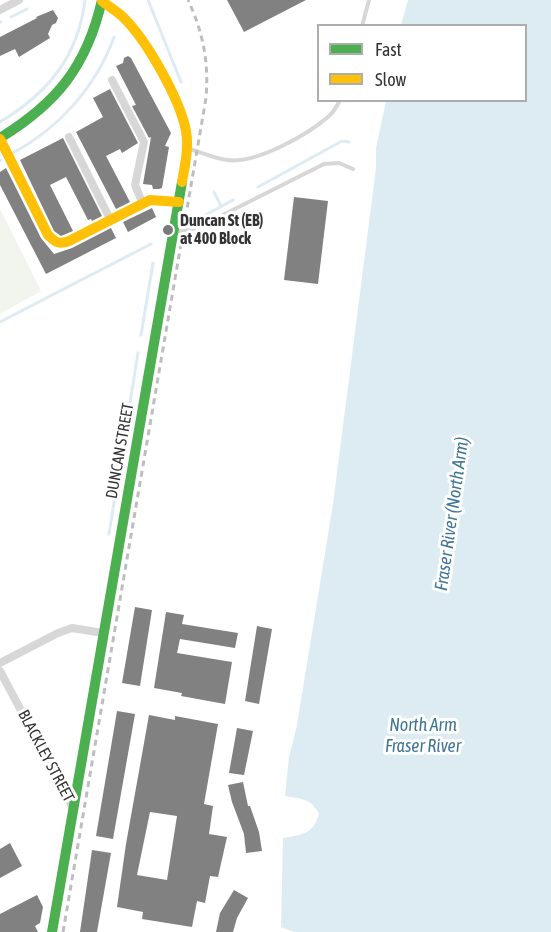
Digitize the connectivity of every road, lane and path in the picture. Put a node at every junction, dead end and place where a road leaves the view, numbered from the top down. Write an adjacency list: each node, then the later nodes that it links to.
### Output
1 (19, 0): 4 (street)
2 (369, 0): 5 (lane)
3 (102, 1): 9 (street); 10 (street, DUNCAN STREET)
4 (0, 10)
5 (363, 24)
6 (112, 80): 12 (street)
7 (339, 102): 10 (lane)
8 (69, 137): 14 (street)
9 (0, 139): 14 (street)
10 (187, 147): 13 (street, DUNCAN STREET)
11 (353, 169): 15 (lane)
12 (142, 202): 13 (street); 14 (street)
13 (179, 202): 15 (street, DUNCAN STREET)
14 (110, 219)
15 (174, 232): 16 (street, DUNCAN STREET)
16 (103, 633): 17 (street); 19 (street, DUNCAN STREET)
17 (0, 663)
18 (0, 671): 19 (street, BLACKLEY STREET)
19 (74, 810): 20 (street, DUNCAN STREET)
20 (52, 932)

